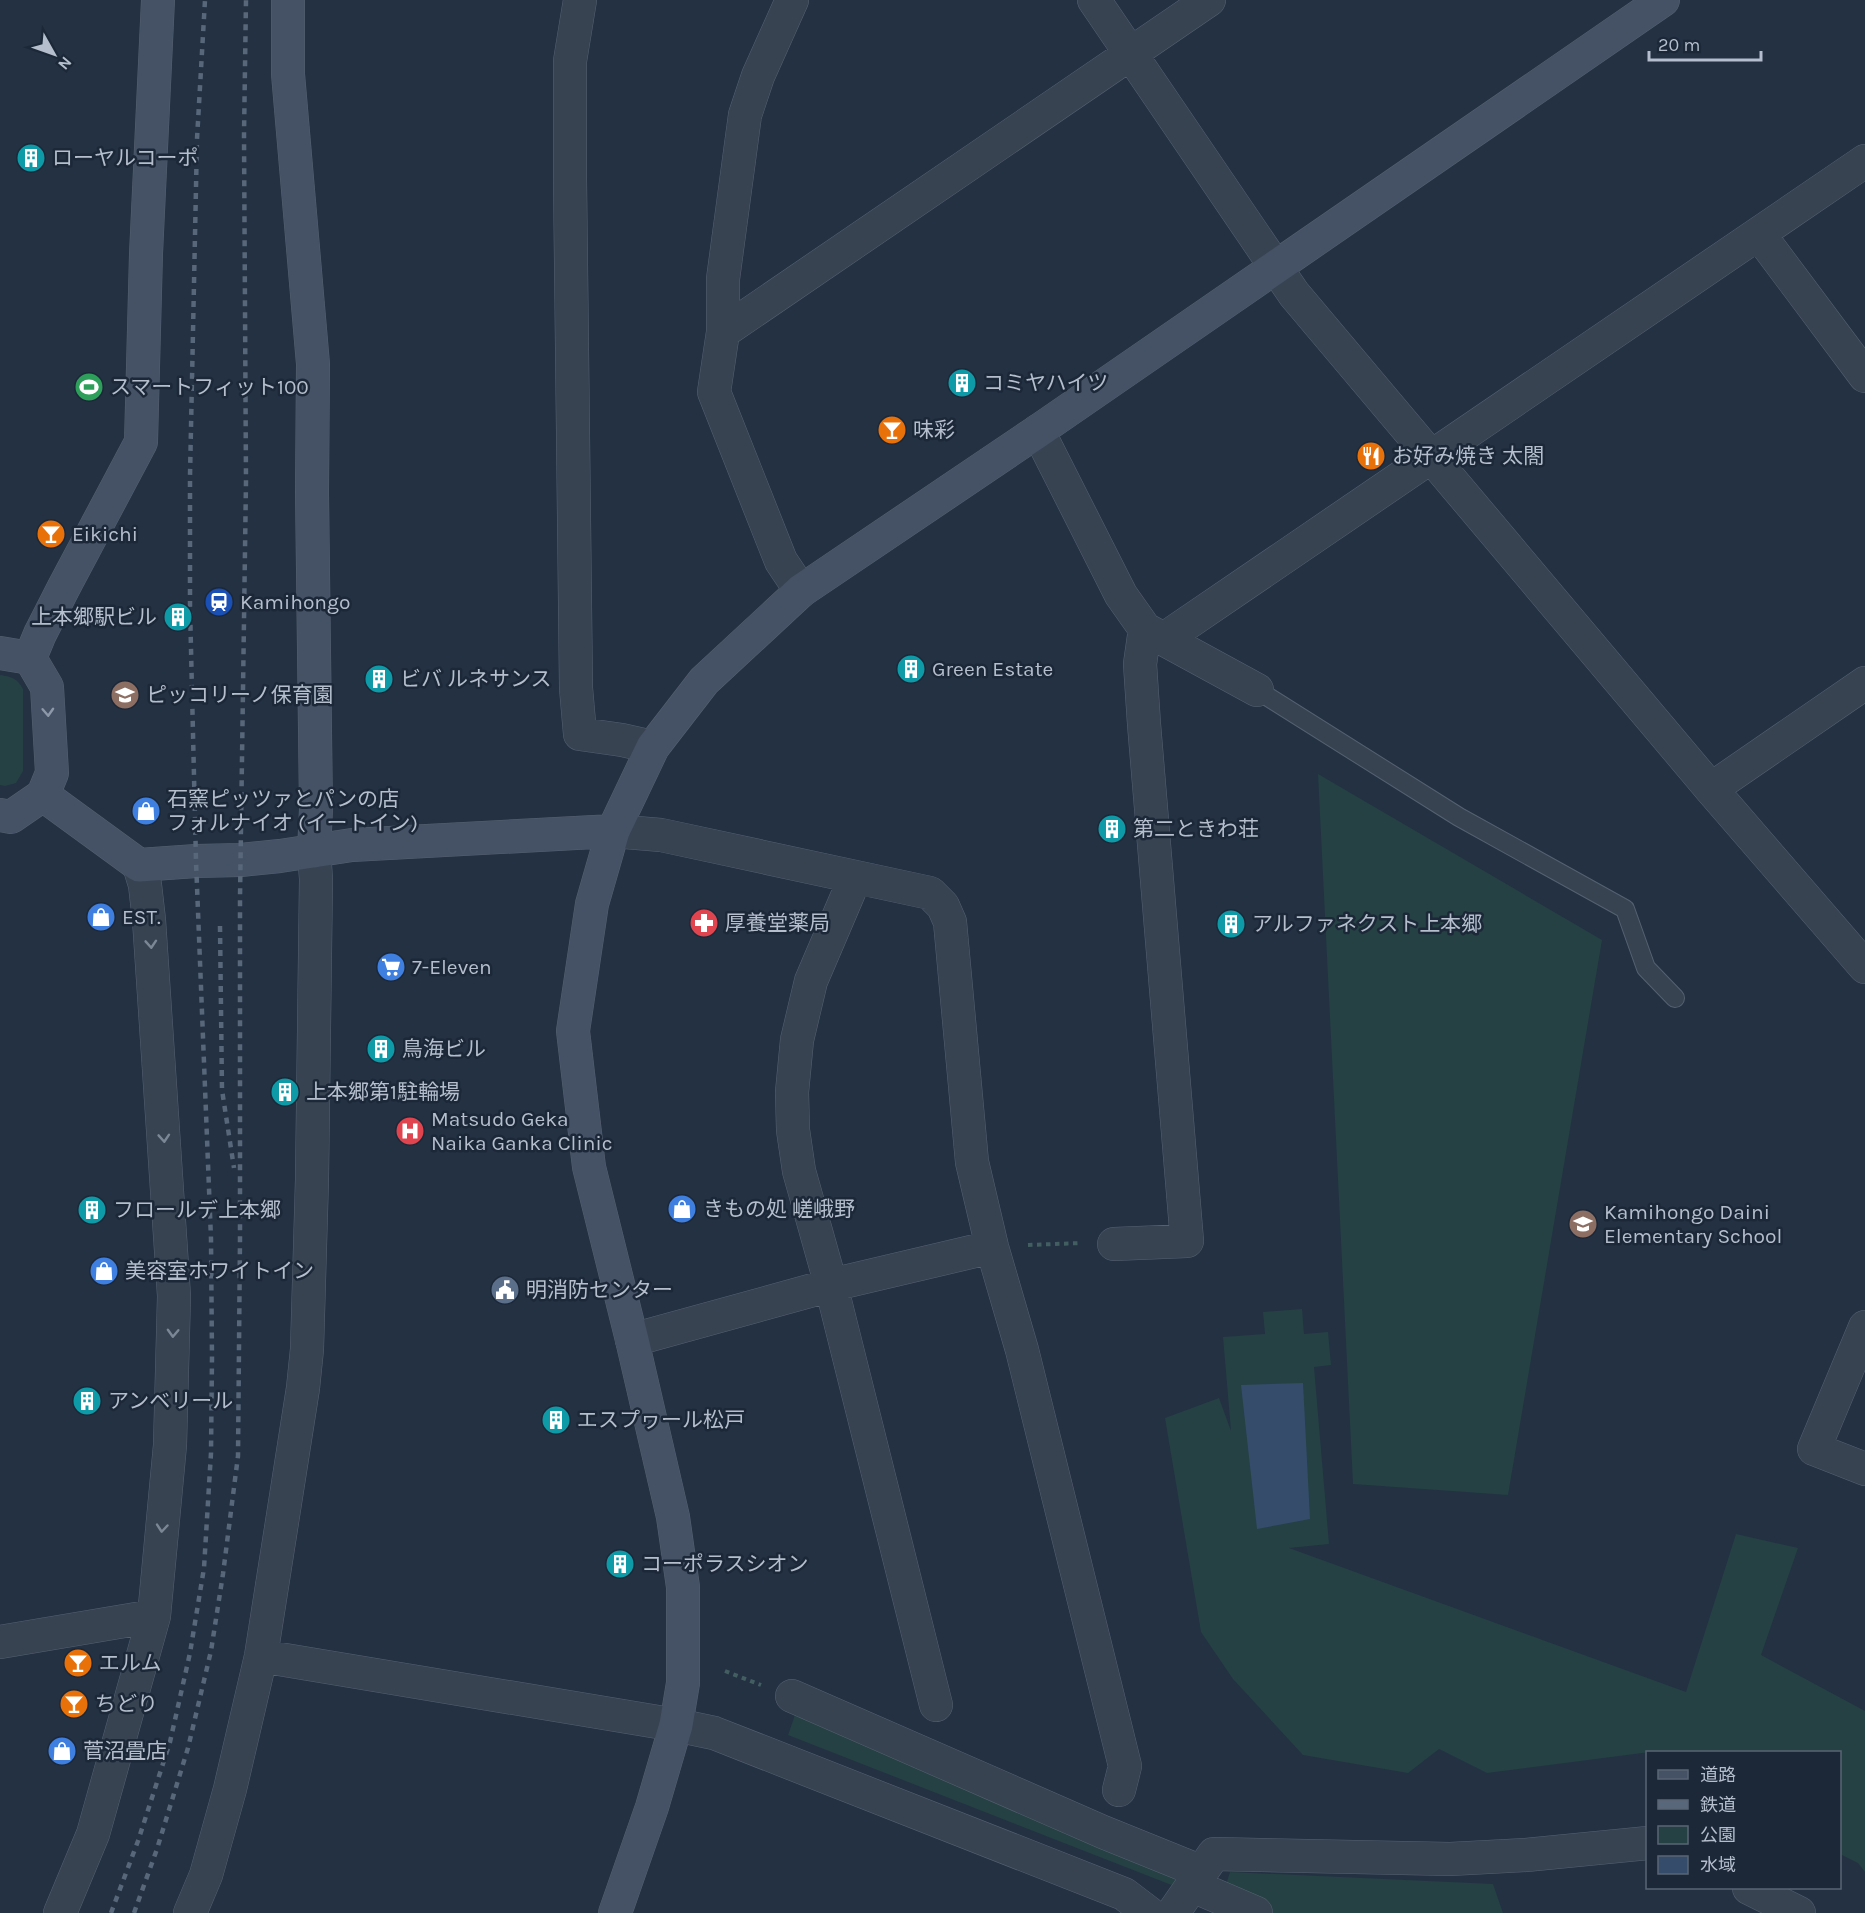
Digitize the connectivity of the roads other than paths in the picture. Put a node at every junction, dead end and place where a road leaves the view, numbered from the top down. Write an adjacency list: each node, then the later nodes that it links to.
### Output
1 (158, 0): 18 (street)
2 (288, 0): 26 (street)
3 (580, 0): 21 (street)
4 (792, 0): 12 (street)
5 (1094, 0): 8 (street)
6 (1209, 0): 8 (street)
7 (1663, 0): 11 (street)
8 (1130, 54): 11 (street); 12 (street)
9 (1865, 161): 10 (street)
10 (1759, 234): 13 (street); 15 (street)
11 (1276, 265): 14 (street); 15 (street)
12 (723, 332): 16 (street)
13 (1865, 376)
14 (1038, 431): 16 (street); 17 (street)
15 (1431, 457): 17 (street); 22 (street)
16 (801, 591): 21 (street)
17 (1154, 634): 20 (street); 31 (street)
18 (15, 656): 23 (street, one-way to 23)
19 (1865, 683): 22 (street)
20 (1257, 690): 30 (lane)
21 (653, 747): 25 (street)
22 (1711, 789): 29 (street)
23 (43, 795): 24 (street); 27 (street)
24 (0, 815)
25 (613, 831): 26 (street); 28 (street); 35 (street)
26 (314, 851): 27 (street); 39 (street)
27 (139, 865): 37 (street, one-way to 37)
28 (855, 878): 32 (street); 33 (street)
29 (1865, 967)
30 (1676, 998)
31 (1114, 1244)
32 (992, 1247): 33 (street); 43 (street)
33 (831, 1284): 35 (street); 41 (street)
34 (1865, 1327): 36 (street)
35 (632, 1340): 42 (street)
36 (1865, 1469)
37 (154, 1616): 38 (street); 48 (street)
38 (0, 1642)
39 (261, 1656): 42 (street); 49 (street)
40 (792, 1696): 45 (street)
41 (936, 1705)
42 (676, 1725): 50 (street); 51 (street)
43 (1119, 1790)
44 (1646, 1843): 45 (street)
45 (1198, 1879): 52 (street); 53 (street)
46 (1753, 1889): 47 (street)
47 (1795, 1912)
48 (60, 1913)
49 (190, 1913)
50 (615, 1913)
51 (1149, 1913)
52 (1173, 1913)
53 (1256, 1913)

